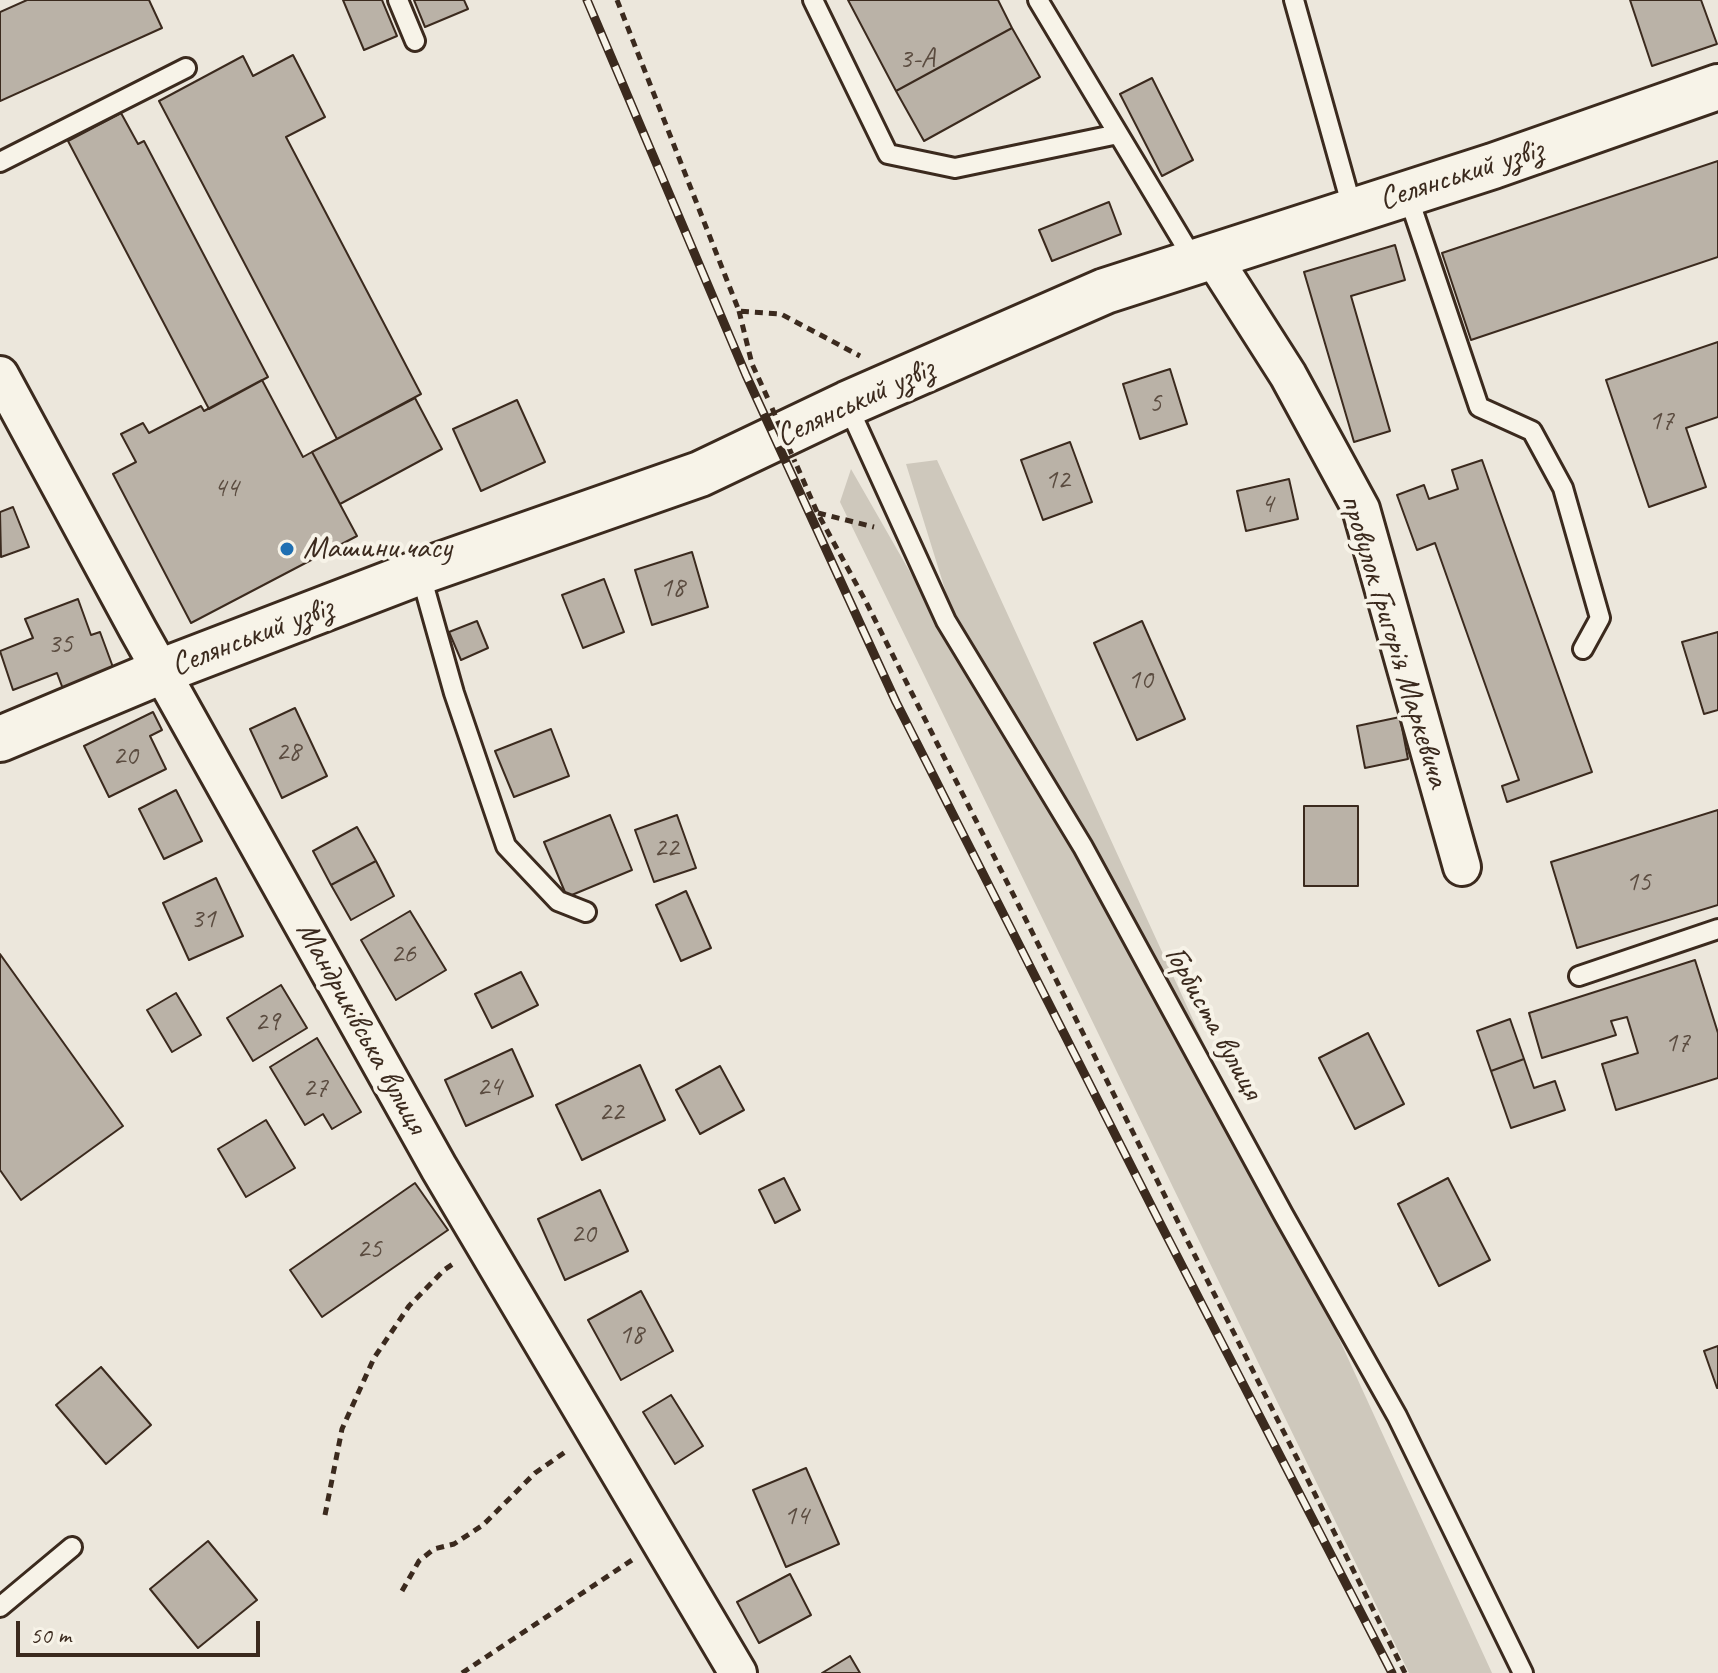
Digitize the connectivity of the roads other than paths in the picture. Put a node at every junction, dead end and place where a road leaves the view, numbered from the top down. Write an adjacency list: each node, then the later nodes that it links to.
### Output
1 (398, 0): 5 (lane)
2 (813, 0): 8 (lane)
3 (1038, 0): 8 (lane)
4 (1294, 0): 11 (lane)
5 (415, 41)
6 (186, 68): 9 (lane)
7 (1718, 87): 10 (street, Селянський узвіз)
8 (1118, 134): 12 (lane)
9 (0, 162)
10 (1407, 193): 11 (street, Селянський узвіз); 16 (lane)
11 (1353, 211): 12 (street, Селянський узвіз)
12 (1204, 259): 14 (street, Селянський узвіз); 19 (street, провулок Григорія Маркевича)
13 (0, 375): 17 (street, Мандриківська вулиця)
14 (847, 404): 15 (street, Селянський узвіз); 26 (lane, Горбиста вулиця)
15 (420, 572): 17 (street, Селянський узвіз); 20 (lane)
16 (1583, 649)
17 (162, 671): 18 (street, Селянський узвіз); 25 (street, Мандриківська вулиця)
18 (0, 739)
19 (1462, 867)
20 (586, 912)
21 (1718, 929): 22 (lane)
22 (1579, 976)
23 (72, 1547): 24 (lane)
24 (0, 1607)
25 (738, 1673)
26 (1523, 1673)

